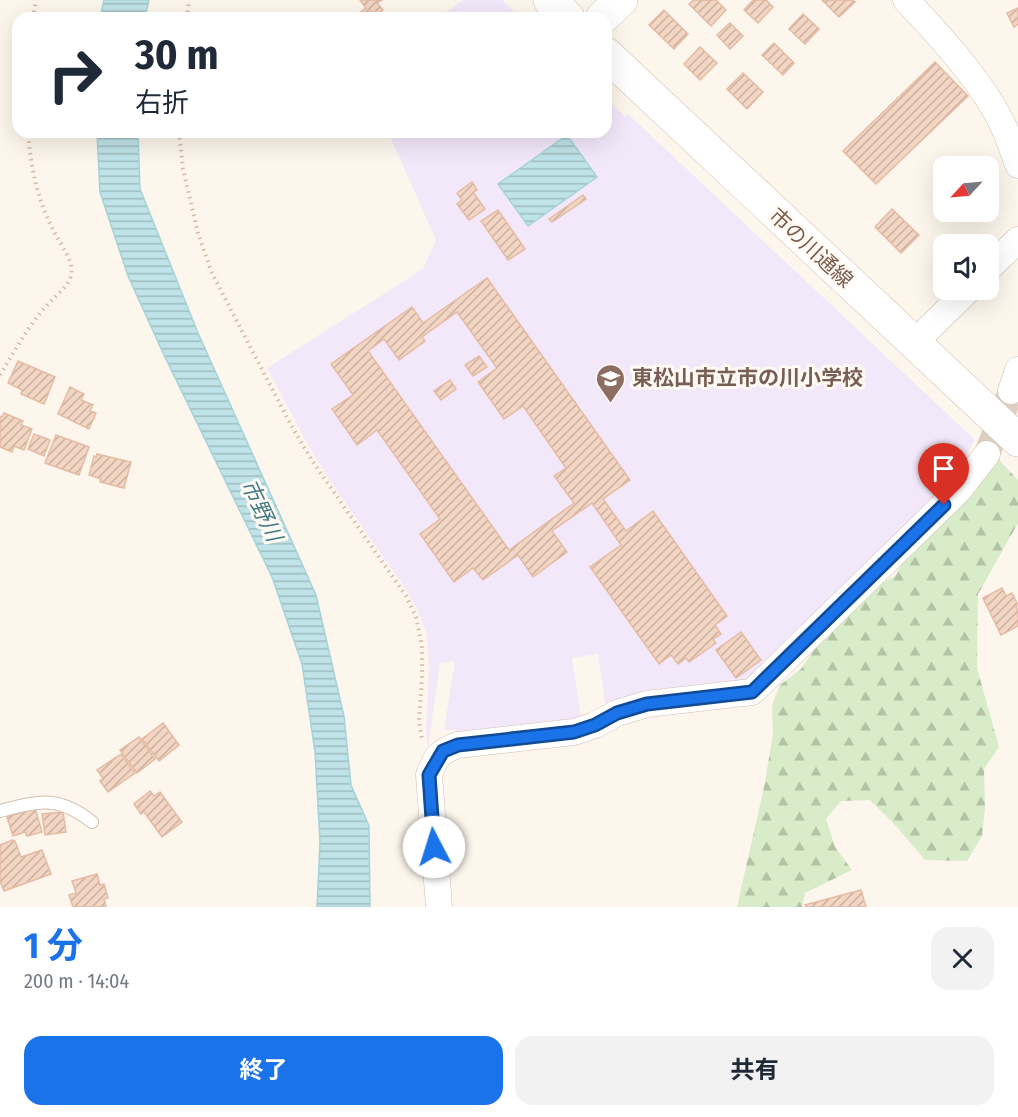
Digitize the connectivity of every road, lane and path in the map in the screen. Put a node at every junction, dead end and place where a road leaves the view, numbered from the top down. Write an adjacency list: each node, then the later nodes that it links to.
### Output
1 (549, 0): 4 (street)
2 (621, 0): 5 (street)
3 (906, 0): 9 (street)
4 (562, 12)
5 (608, 12)
6 (612, 60): 13 (street, 市の川通線)
7 (28, 138): 14 (path)
8 (180, 138): 17 (path)
9 (1018, 165)
10 (1018, 240): 11 (street)
11 (999, 258)
12 (958, 300): 13 (street)
13 (913, 344): 15 (street, 市の川通線)
14 (0, 375)
15 (1018, 440)
16 (987, 454): 17 (street)
17 (433, 765): 20 (street)
18 (0, 812): 19 (lane)
19 (92, 822)
20 (439, 907)

